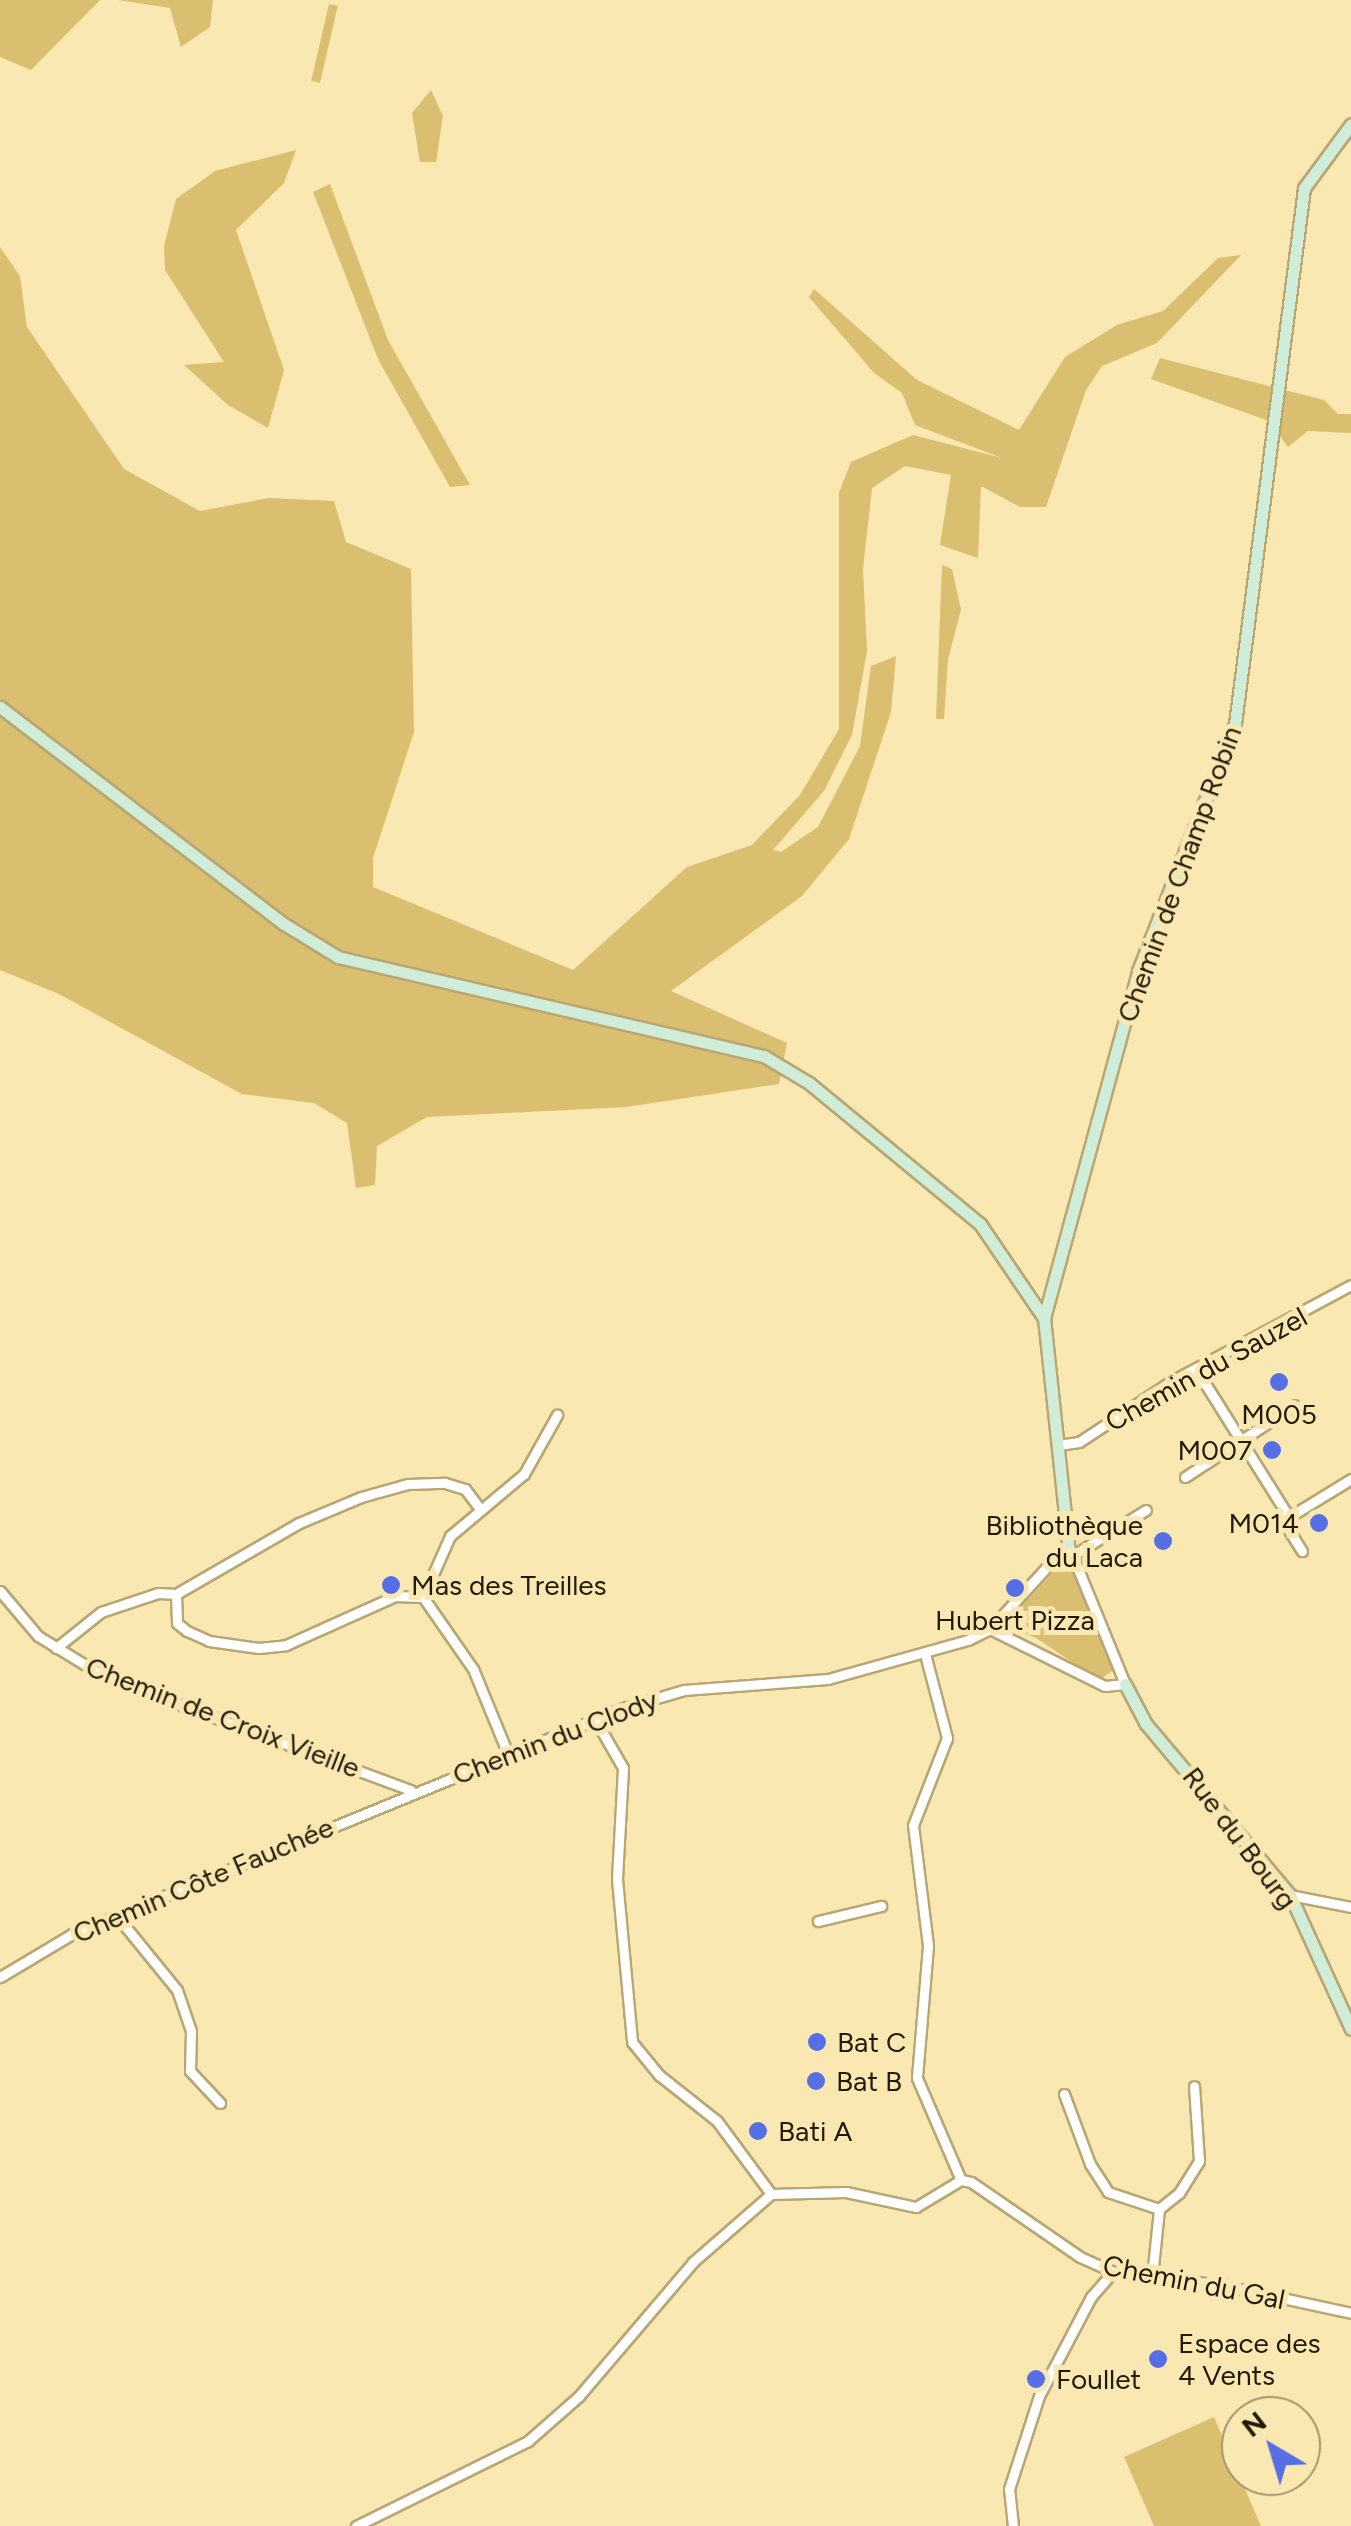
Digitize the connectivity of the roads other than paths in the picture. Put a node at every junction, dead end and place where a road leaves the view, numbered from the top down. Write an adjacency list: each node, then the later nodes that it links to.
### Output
1 (1351, 124): 4 (street, Chemin de Champ Robin)
2 (0, 708): 4 (street)
3 (1351, 1285): 5 (street, Chemin du Sauzel)
4 (1044, 1318): 9 (street)
5 (1196, 1368): 8 (street); 9 (street, Chemin du Sauzel)
6 (1296, 1404): 8 (street)
7 (558, 1415): 12 (street)
8 (1244, 1442): 10 (street); 14 (street)
9 (1058, 1445): 15 (street)
10 (1185, 1478)
11 (1351, 1479): 14 (street)
12 (482, 1510): 18 (street); 19 (street)
13 (1146, 1510): 15 (street)
14 (1289, 1517): 16 (street)
15 (1070, 1550): 20 (street); 23 (street)
16 (1302, 1551)
17 (0, 1591): 21 (street, Chemin de Croix Vieille)
18 (176, 1594): 19 (street); 21 (street)
19 (423, 1596): 25 (street)
20 (990, 1629): 22 (street, Chemin du Clody); 23 (street)
21 (56, 1648): 26 (street, Chemin de Croix Vieille)
22 (924, 1654): 24 (street, Chemin du Clody); 37 (street)
23 (1125, 1684): 27 (street, Rue du Bourg)
24 (596, 1722): 25 (street, Chemin du Clody); 38 (street)
25 (510, 1759): 26 (street, Chemin du Clody)
26 (411, 1790): 30 (street, Chemin Côte Fauchée)
27 (1290, 1896): 29 (street); 33 (street, Rue du Bourg)
28 (881, 1906): 31 (street)
29 (1351, 1907)
30 (116, 1915): 32 (street, Chemin Côte Fauchée); 36 (street)
31 (818, 1921)
32 (0, 1977)
33 (1351, 2030)
34 (1194, 2086): 39 (street)
35 (1064, 2094): 39 (street)
36 (220, 2103)
37 (961, 2180): 38 (street); 40 (street, Chemin du Gal)
38 (771, 2194): 43 (street)
39 (1159, 2209): 41 (street)
40 (1113, 2272): 41 (street, Chemin du Gal); 44 (street)
41 (1152, 2277): 42 (street, Chemin du Gal)
42 (1351, 2313)
43 (356, 2526)
44 (1013, 2526)

